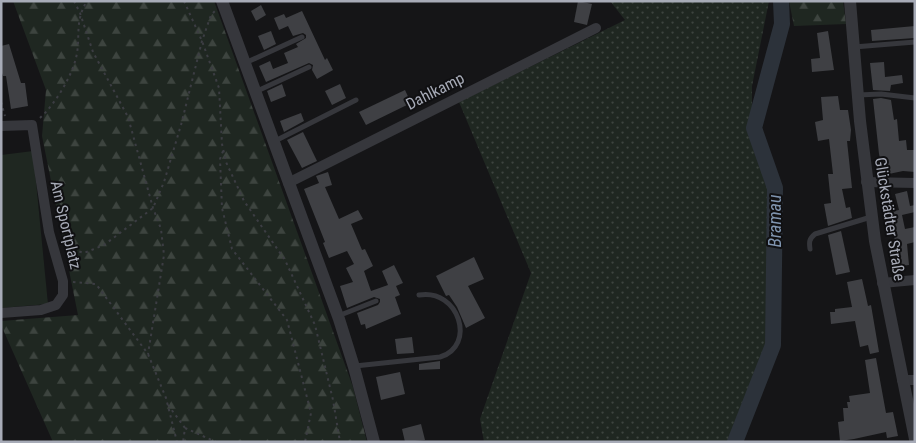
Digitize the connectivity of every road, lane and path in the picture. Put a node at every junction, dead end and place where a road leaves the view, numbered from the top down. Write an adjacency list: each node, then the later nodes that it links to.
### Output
1 (74, 1): 6 (path)
2 (87, 1): 6 (path)
3 (184, 1): 9 (path)
4 (850, 1): 11 (street, Glückstädter Straße)
5 (222, 3): 9 (path); 12 (street)
6 (80, 13): 19 (path); 26 (path)
7 (596, 28): 24 (street, Dahlkamp)
8 (302, 38): 12 (lane)
9 (202, 41): 22 (path); 26 (path)
10 (915, 42): 11 (lane)
11 (854, 47): 15 (street, Glückstädter Straße)
12 (244, 63): 14 (street)
13 (309, 68): 14 (lane)
14 (255, 92): 21 (street)
15 (858, 95): 16 (lane); 23 (street, Glückstädter Straße)
16 (915, 98)
17 (356, 100): 21 (lane)
18 (1, 102): 20 (path)
19 (32, 125): 20 (street); 28 (street, Am Sportplatz)
20 (4, 126)
21 (273, 142): 24 (street)
22 (224, 150): 46 (path); 47 (path)
23 (866, 182): 25 (street); 27 (street, Glückstädter Straße)
24 (288, 183): 36 (street)
25 (915, 183)
26 (153, 208): 28 (path); 37 (path)
27 (871, 217): 29 (lane); 32 (street, Glückstädter Straße)
28 (49, 232): 31 (street, Am Sportplatz)
29 (810, 249)
30 (915, 280): 32 (street)
31 (63, 281): 35 (street, Am Sportplatz); 37 (path)
32 (882, 283): 39 (street, Glückstädter Straße)
33 (419, 295): 38 (lane)
34 (376, 302): 36 (lane)
35 (1, 313)
36 (337, 316): 38 (street)
37 (148, 354): 40 (path)
38 (354, 366): 48 (street)
39 (908, 380): 42 (street, Glückstädter Straße)
40 (167, 403): 41 (path); 43 (path)
41 (186, 428): 44 (path); 45 (path)
42 (915, 440)
43 (177, 442)
44 (183, 442)
45 (216, 442)
46 (305, 442)
47 (340, 442)
48 (374, 442)

